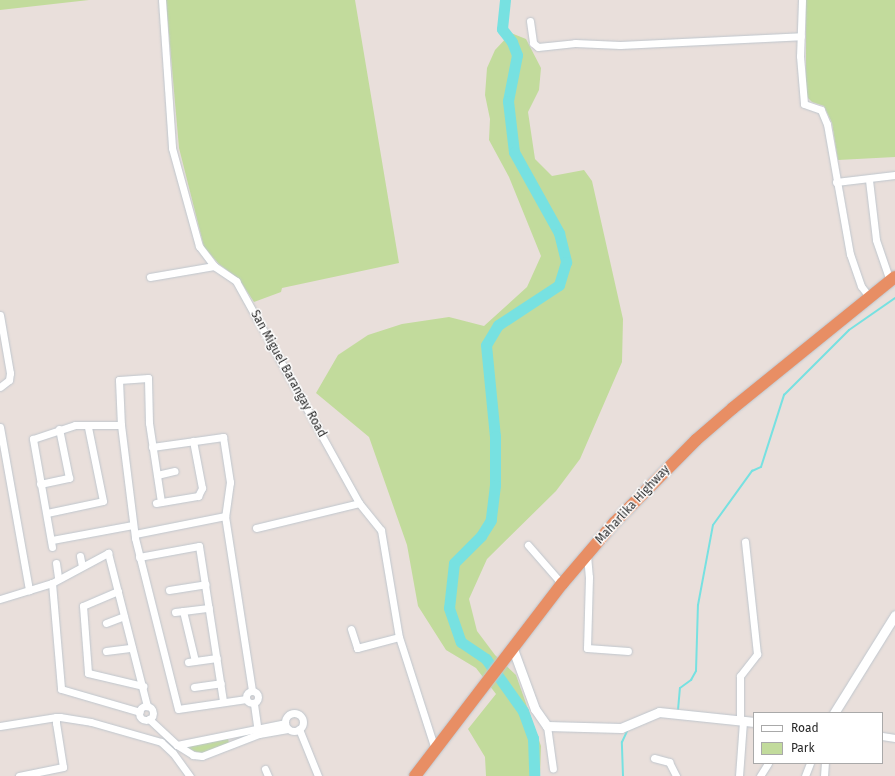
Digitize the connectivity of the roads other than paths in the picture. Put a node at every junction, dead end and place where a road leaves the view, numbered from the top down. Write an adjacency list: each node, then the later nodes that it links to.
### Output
1 (162, 0): 8 (street, San Miguel Barangay Road)
2 (802, 0): 4 (street)
3 (530, 21): 4 (street)
4 (801, 36): 7 (street)
5 (895, 175): 6 (street)
6 (869, 180): 7 (street); 10 (street)
7 (836, 182): 11 (street)
8 (214, 266): 9 (street); 24 (street, San Miguel Barangay Road)
9 (150, 277)
10 (893, 279): 11 (highway, Maharlika Highway)
11 (870, 298): 34 (highway, Maharlika Highway)
12 (0, 315): 13 (street)
13 (0, 387)
14 (121, 424): 16 (street); 19 (street); 27 (street)
15 (0, 427): 20 (street)
16 (88, 427): 17 (street); 25 (street)
17 (59, 429): 23 (street); 23 (street)
18 (193, 441): 19 (street); 22 (street); 26 (street)
19 (152, 447): 22 (street)
20 (3, 459): 42 (street)
21 (175, 471): 22 (street)
22 (157, 475)
23 (40, 484): 25 (street)
24 (359, 503): 28 (street); 53 (street, San Miguel Barangay Road)
25 (47, 513): 30 (street)
26 (225, 516): 29 (street); 62 (street)
27 (133, 525): 29 (street); 30 (street)
28 (256, 528)
29 (135, 534): 36 (street)
30 (52, 540): 33 (street)
31 (745, 542): 71 (street)
32 (528, 545): 41 (street)
33 (52, 547)
34 (587, 555): 41 (highway, Maharlika Highway); 56 (street)
35 (80, 556): 38 (street)
36 (139, 557): 40 (street); 64 (street)
37 (56, 563): 39 (street)
38 (82, 566): 39 (street); 44 (street)
39 (55, 580): 42 (street); 67 (street)
40 (206, 584): 43 (street); 46 (street)
41 (562, 584): 57 (highway, Maharlika Highway)
42 (29, 590): 45 (street)
43 (168, 590)
44 (118, 591): 50 (street); 60 (street)
45 (0, 599)
46 (209, 608): 47 (street); 58 (street)
47 (183, 611): 48 (street); 58 (street)
48 (175, 612)
49 (895, 615): 68 (street)
50 (124, 616): 51 (street); 54 (street)
51 (106, 622)
52 (351, 629): 53 (street)
53 (399, 637): 81 (street, San Miguel Barangay Road)
54 (132, 648): 55 (street); 60 (street)
55 (106, 651)
56 (628, 651)
57 (511, 652): 75 (street); 81 (highway, Maharlika Highway)
58 (217, 658): 59 (street)
59 (221, 683): 61 (street); 64 (street)
60 (142, 686): 66 (street)
61 (194, 687)
62 (252, 691): 63 (street); 65 (street)
63 (246, 698): 64 (street); 65 (street)
64 (223, 701)
65 (254, 704): 77 (street)
66 (147, 706): 67 (street); 70 (street)
67 (140, 712): 70 (street)
68 (835, 712)
69 (56, 717): 73 (street); 87 (street); 88 (street)
70 (149, 719): 80 (street)
71 (741, 721): 72 (street); 75 (street); 92 (street)
72 (753, 722)
73 (0, 726)
74 (287, 726): 76 (street); 76 (street); 77 (street)
75 (547, 726): 86 (street)
76 (299, 729): 89 (street)
77 (258, 731): 80 (street); 80 (street)
78 (883, 736): 79 (street)
79 (895, 738)
80 (176, 745)
81 (435, 749): 90 (highway, Maharlika Highway)
82 (654, 758): 91 (street)
83 (767, 764): 93 (street)
84 (810, 764): 94 (street)
85 (825, 764): 95 (street)
86 (553, 769)
87 (19, 776)
88 (190, 776)
89 (318, 776)
90 (415, 776)
91 (676, 776)
92 (739, 776)
93 (760, 776)
94 (805, 776)
95 (824, 776)

